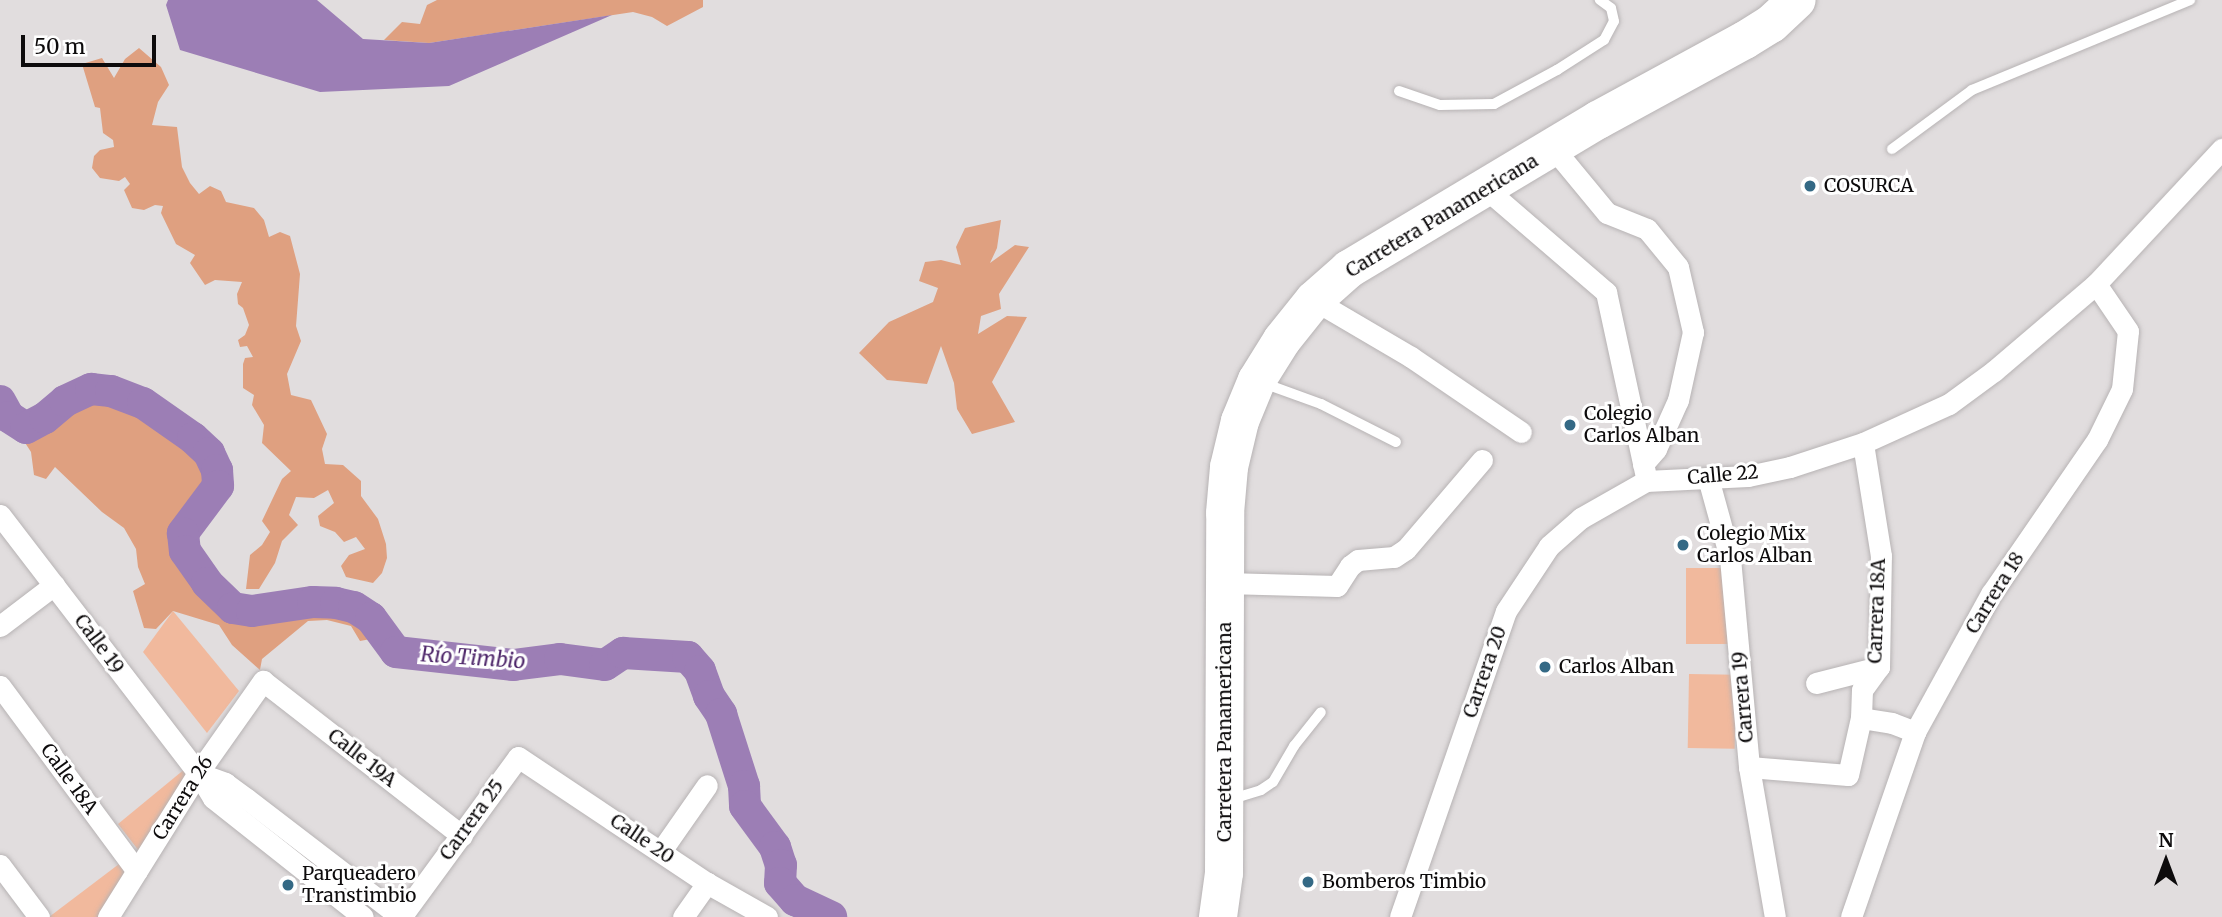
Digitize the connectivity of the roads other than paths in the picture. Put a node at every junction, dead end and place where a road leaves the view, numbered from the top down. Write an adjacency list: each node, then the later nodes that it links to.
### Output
1 (1600, 0): 4 (lane)
2 (1797, 0): 5 (highway, Carretera Panamericana)
3 (2190, 0): 6 (lane)
4 (1399, 91)
5 (1554, 149): 8 (highway, Carretera Panamericana); 16 (street)
6 (1892, 149)
7 (2222, 149): 9 (street, Calle 22)
8 (1485, 188): 10 (highway, Carretera Panamericana); 16 (street)
9 (2096, 284): 14 (street, Calle 22); 28 (street, Carrera 18)
10 (1314, 300): 11 (highway, Carretera Panamericana); 12 (street)
11 (1257, 380): 13 (lane); 19 (highway, Carretera Panamericana)
12 (1521, 432)
13 (1396, 442)
14 (1863, 443): 17 (street, Calle 22); 22 (street, Carrera 18A)
15 (1482, 460): 19 (street)
16 (1645, 472): 17 (street, Calle 22); 46 (street, Carrera 20)
17 (1708, 478): 30 (street, Carrera 19)
18 (0, 515): 20 (street, Calle 19)
19 (1226, 583): 33 (highway, Carretera Panamericana)
20 (54, 585): 21 (street); 31 (street, Calle 19)
21 (0, 626)
22 (1879, 667): 24 (street); 27 (street, Carrera 18A)
23 (263, 681): 31 (street, Carrera 26); 34 (street, Calle 19A)
24 (1816, 683)
25 (0, 686): 37 (street, Calle 18A)
26 (1321, 712): 33 (lane)
27 (1861, 718): 28 (street); 30 (street, Carrera 18A)
28 (1915, 733): 48 (street, Carrera 18)
29 (519, 757): 34 (street, Carrera 25); 35 (street, Calle 20)
30 (1749, 767): 47 (street, Carrera 19)
31 (198, 773): 37 (street, Carrera 26); 41 (street, Calle 19); 42 (street, Calle 19)
32 (707, 785): 35 (street)
33 (1226, 801): 45 (highway, Carretera Panamericana)
34 (462, 836): 42 (street, Carrera 25)
35 (661, 851): 38 (street, Calle 20)
36 (0, 865): 39 (street)
37 (137, 871): 40 (street, Carrera 26)
38 (707, 883): 43 (street); 44 (street, Calle 20)
39 (39, 917)
40 (108, 917)
41 (363, 917)
42 (401, 917)
43 (682, 917)
44 (767, 917)
45 (1218, 917)
46 (1400, 917)
47 (1775, 917)
48 (1851, 917)

